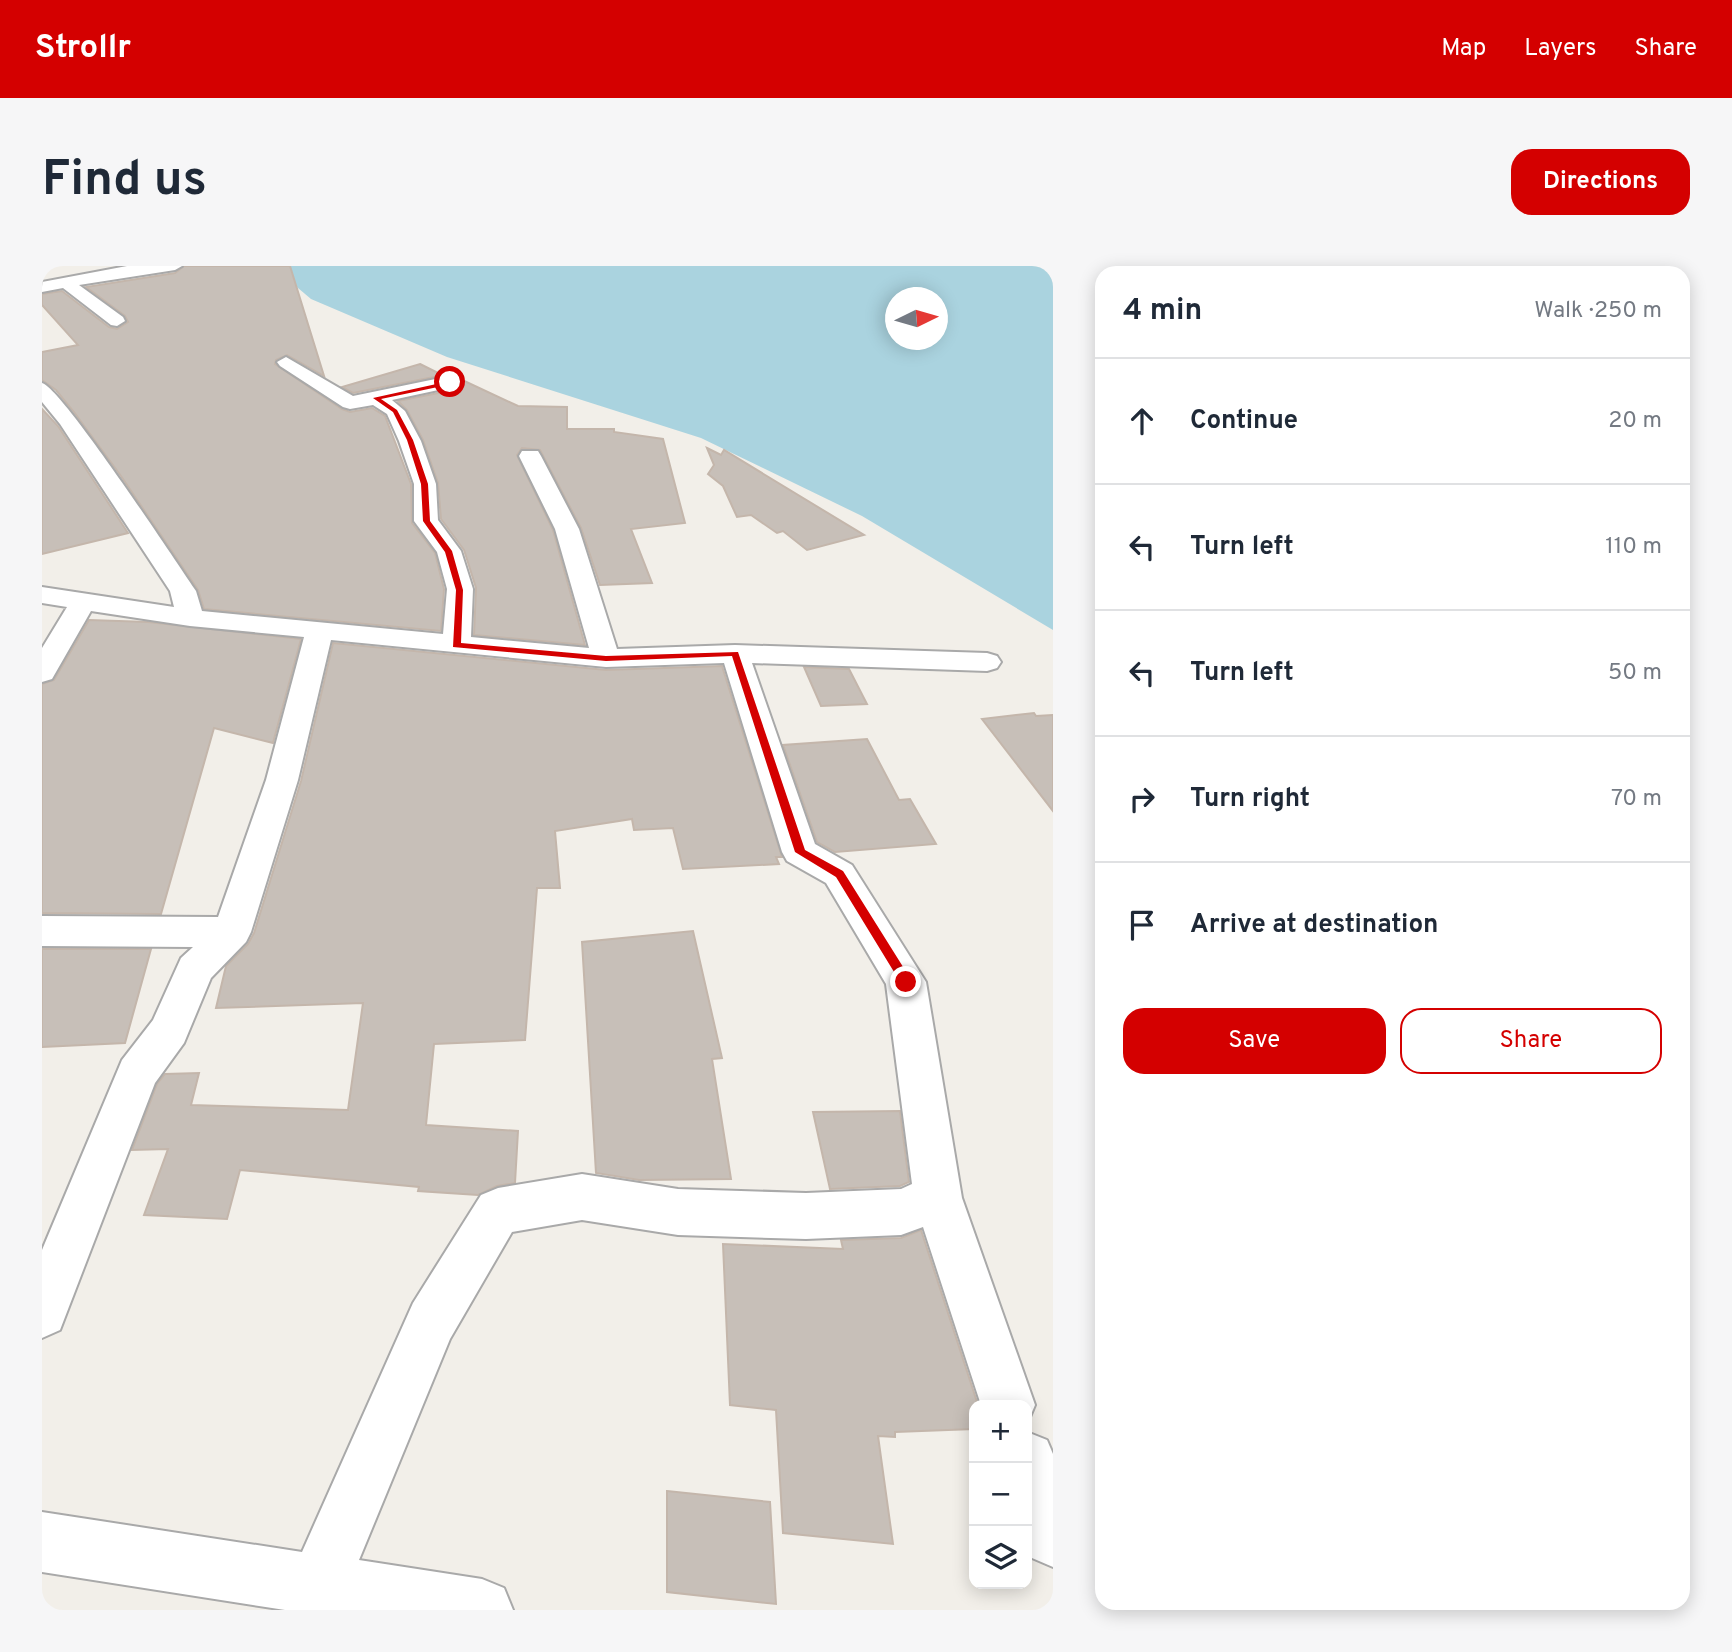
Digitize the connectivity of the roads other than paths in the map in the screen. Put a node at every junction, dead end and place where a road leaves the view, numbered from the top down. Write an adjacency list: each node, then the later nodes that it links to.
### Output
1 (175, 266): 2 (street)
2 (98, 270): 3 (street)
3 (64, 281): 4 (street); 5 (street)
4 (42, 287)
5 (117, 321)
6 (286, 362): 9 (street)
7 (450, 382): 9 (street)
8 (42, 390): 13 (street)
9 (376, 398): 15 (street)
10 (530, 456): 17 (street)
11 (42, 596): 12 (street)
12 (83, 602): 13 (street); 19 (street)
13 (190, 618): 14 (street)
14 (319, 632): 15 (street); 21 (street)
15 (456, 645): 17 (street)
16 (735, 654): 17 (street); 18 (street); 22 (street)
17 (606, 658)
18 (987, 662)
19 (42, 673)
20 (42, 931): 21 (street)
21 (232, 932): 23 (street)
22 (938, 1198): 24 (street); 28 (street)
23 (42, 1312)
24 (1006, 1400)
25 (1028, 1463): 26 (street)
26 (1053, 1537)
27 (42, 1542): 28 (street)
28 (319, 1584): 29 (street)
29 (482, 1610)

